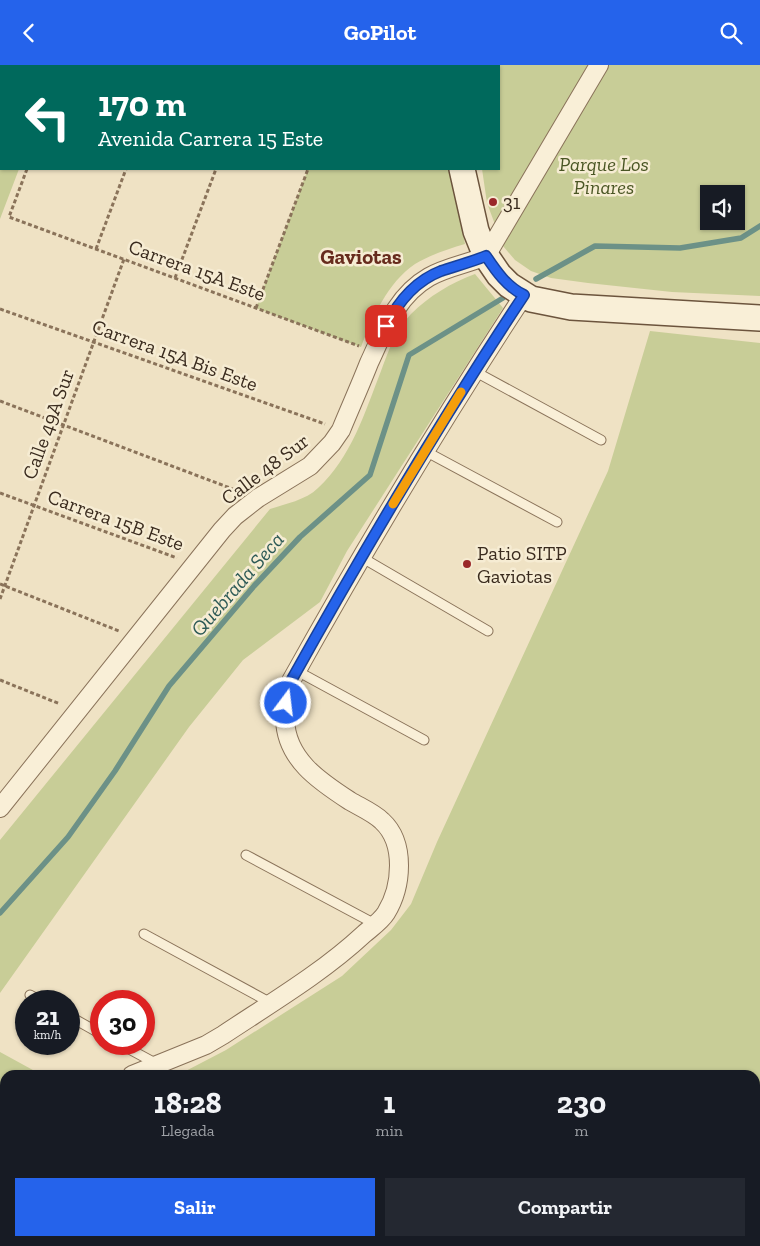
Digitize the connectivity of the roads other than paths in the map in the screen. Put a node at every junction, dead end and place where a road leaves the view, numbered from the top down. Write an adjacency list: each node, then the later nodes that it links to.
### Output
1 (599, 65): 3 (street)
2 (462, 170): 3 (main road)
3 (486, 256): 4 (main road); 14 (street, Calle 48 Sur)
4 (524, 295): 5 (main road); 6 (street)
5 (760, 317)
6 (474, 371): 7 (lane); 8 (street)
7 (601, 440)
8 (425, 451): 9 (lane); 10 (street)
9 (556, 522)
10 (361, 557): 11 (lane); 12 (street)
11 (488, 631)
12 (297, 671): 13 (lane); 16 (street)
13 (424, 740)
14 (0, 808)
15 (246, 855): 16 (lane)
16 (375, 924): 18 (street)
17 (144, 934): 18 (lane)
18 (271, 1003): 20 (street)
19 (141, 1055): 20 (lane)
20 (158, 1064): 21 (street)
21 (144, 1070)

